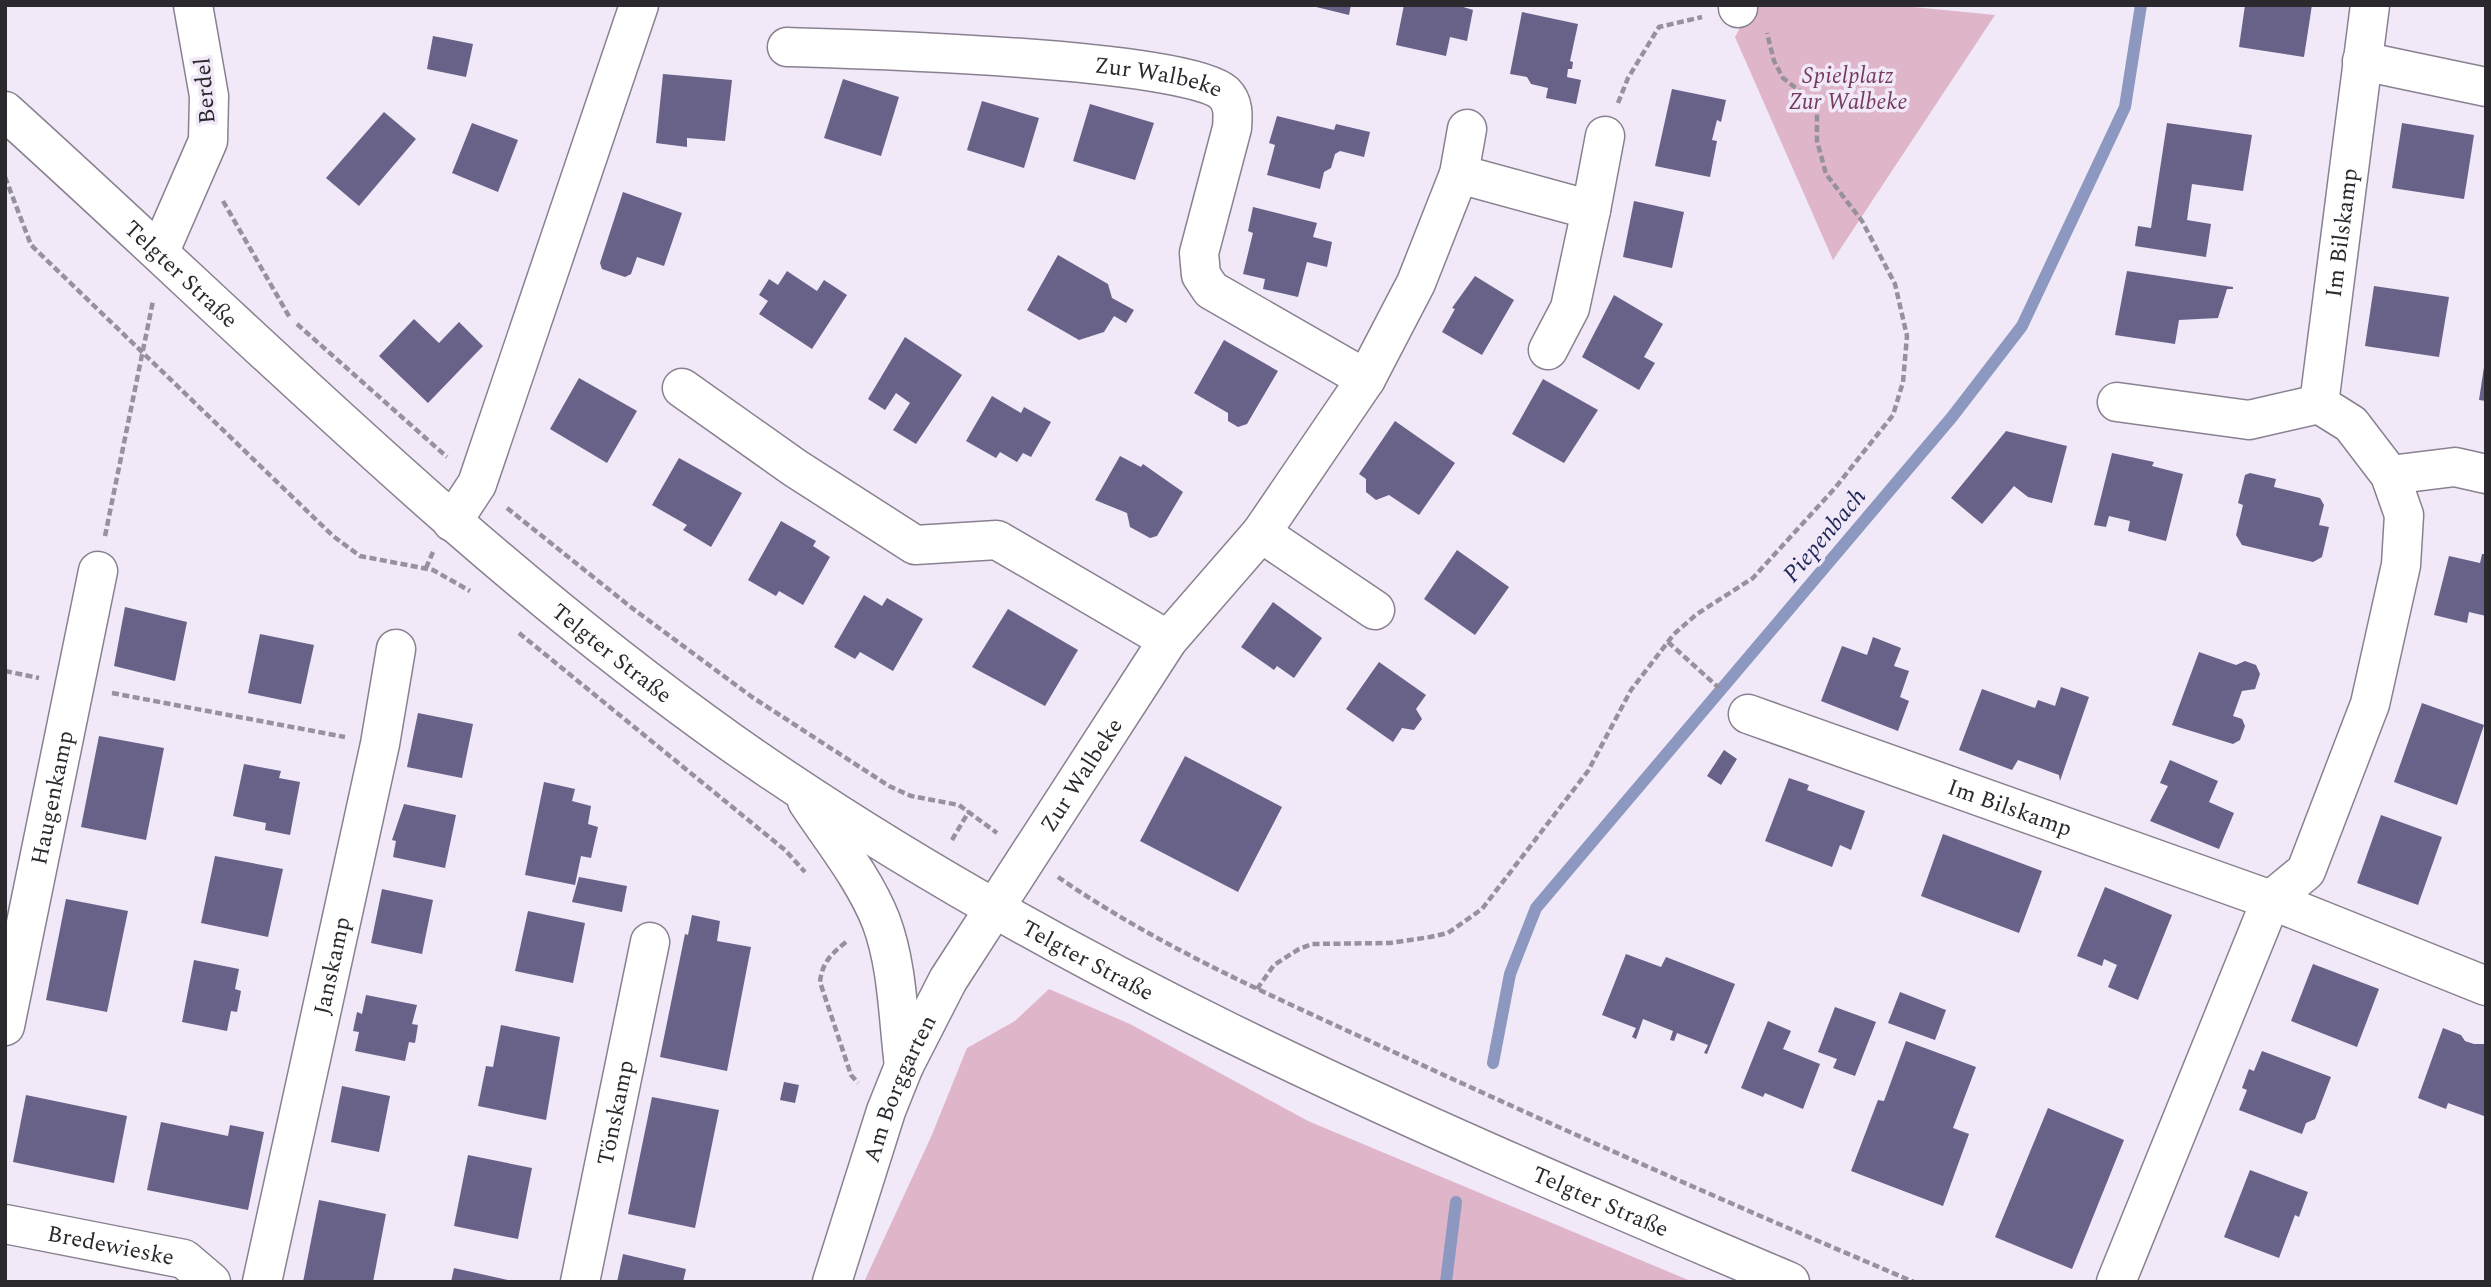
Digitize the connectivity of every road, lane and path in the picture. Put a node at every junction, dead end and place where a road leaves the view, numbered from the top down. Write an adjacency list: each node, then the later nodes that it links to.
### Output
1 (193, 5): 11 (street, Berdel)
2 (639, 5): 24 (street)
3 (2370, 5): 6 (street, Im Bilskamp)
4 (1738, 7): 10 (path); 32 (path)
5 (787, 47): 18 (street, Zur Walbeke)
6 (2362, 61): 7 (street); 21 (street, Im Bilskamp)
7 (2486, 87)
8 (5, 111): 15 (street, Telgter Straße)
9 (1467, 128): 12 (street, Zur Walbeke)
10 (1605, 136): 14 (street)
11 (195, 172): 15 (street, Berdel); 24 (path)
12 (1460, 174): 14 (street); 18 (street, Zur Walbeke)
13 (5, 177): 17 (path)
14 (1591, 210): 16 (street)
15 (160, 251): 25 (street, Telgter Straße)
16 (1548, 350)
17 (142, 354): 27 (path); 28 (path)
18 (1366, 379): 26 (street, Zur Walbeke)
19 (682, 388): 31 (street)
20 (2117, 402): 21 (street)
21 (2319, 404): 23 (street)
22 (2486, 474): 23 (street)
23 (2390, 475): 42 (street)
24 (477, 484): 25 (street); 40 (path)
25 (452, 522): 39 (street, Telgter Straße)
26 (1261, 533): 29 (street); 31 (street, Zur Walbeke)
27 (98, 571): 36 (street, Haugenkamp)
28 (477, 597)
29 (1375, 610)
30 (516, 629): 41 (path)
31 (1168, 640): 40 (street, Zur Walbeke)
32 (1668, 642): 34 (path); 47 (path)
33 (396, 649): 38 (street, Janskamp)
34 (1692, 664)
35 (5, 671): 36 (path)
36 (73, 685): 38 (path); 48 (street, Haugenkamp)
37 (1748, 714): 42 (street, Im Bilskamp)
38 (380, 744): 53 (street, Janskamp)
39 (799, 789): 43 (street, Telgter Straße); 49 (street)
40 (1027, 856): 43 (street, Zur Walbeke); 47 (path)
41 (809, 876)
42 (2271, 900): 46 (street, Im Bilskamp); 58 (street)
43 (992, 909): 49 (street, Am Borggarten); 56 (street, Telgter Straße)
44 (854, 936): 50 (path)
45 (650, 942): 54 (street, Tönskamp)
46 (2486, 986)
47 (1257, 989): 57 (path)
48 (5, 1026)
49 (904, 1066): 50 (street, Am Borggarten)
50 (886, 1111): 55 (street, Am Borggarten)
51 (5, 1224): 52 (street, Bredewieske)
52 (211, 1282)
53 (262, 1282)
54 (580, 1282)
55 (832, 1282)
56 (1790, 1282)
57 (1914, 1282)
58 (2116, 1282)

